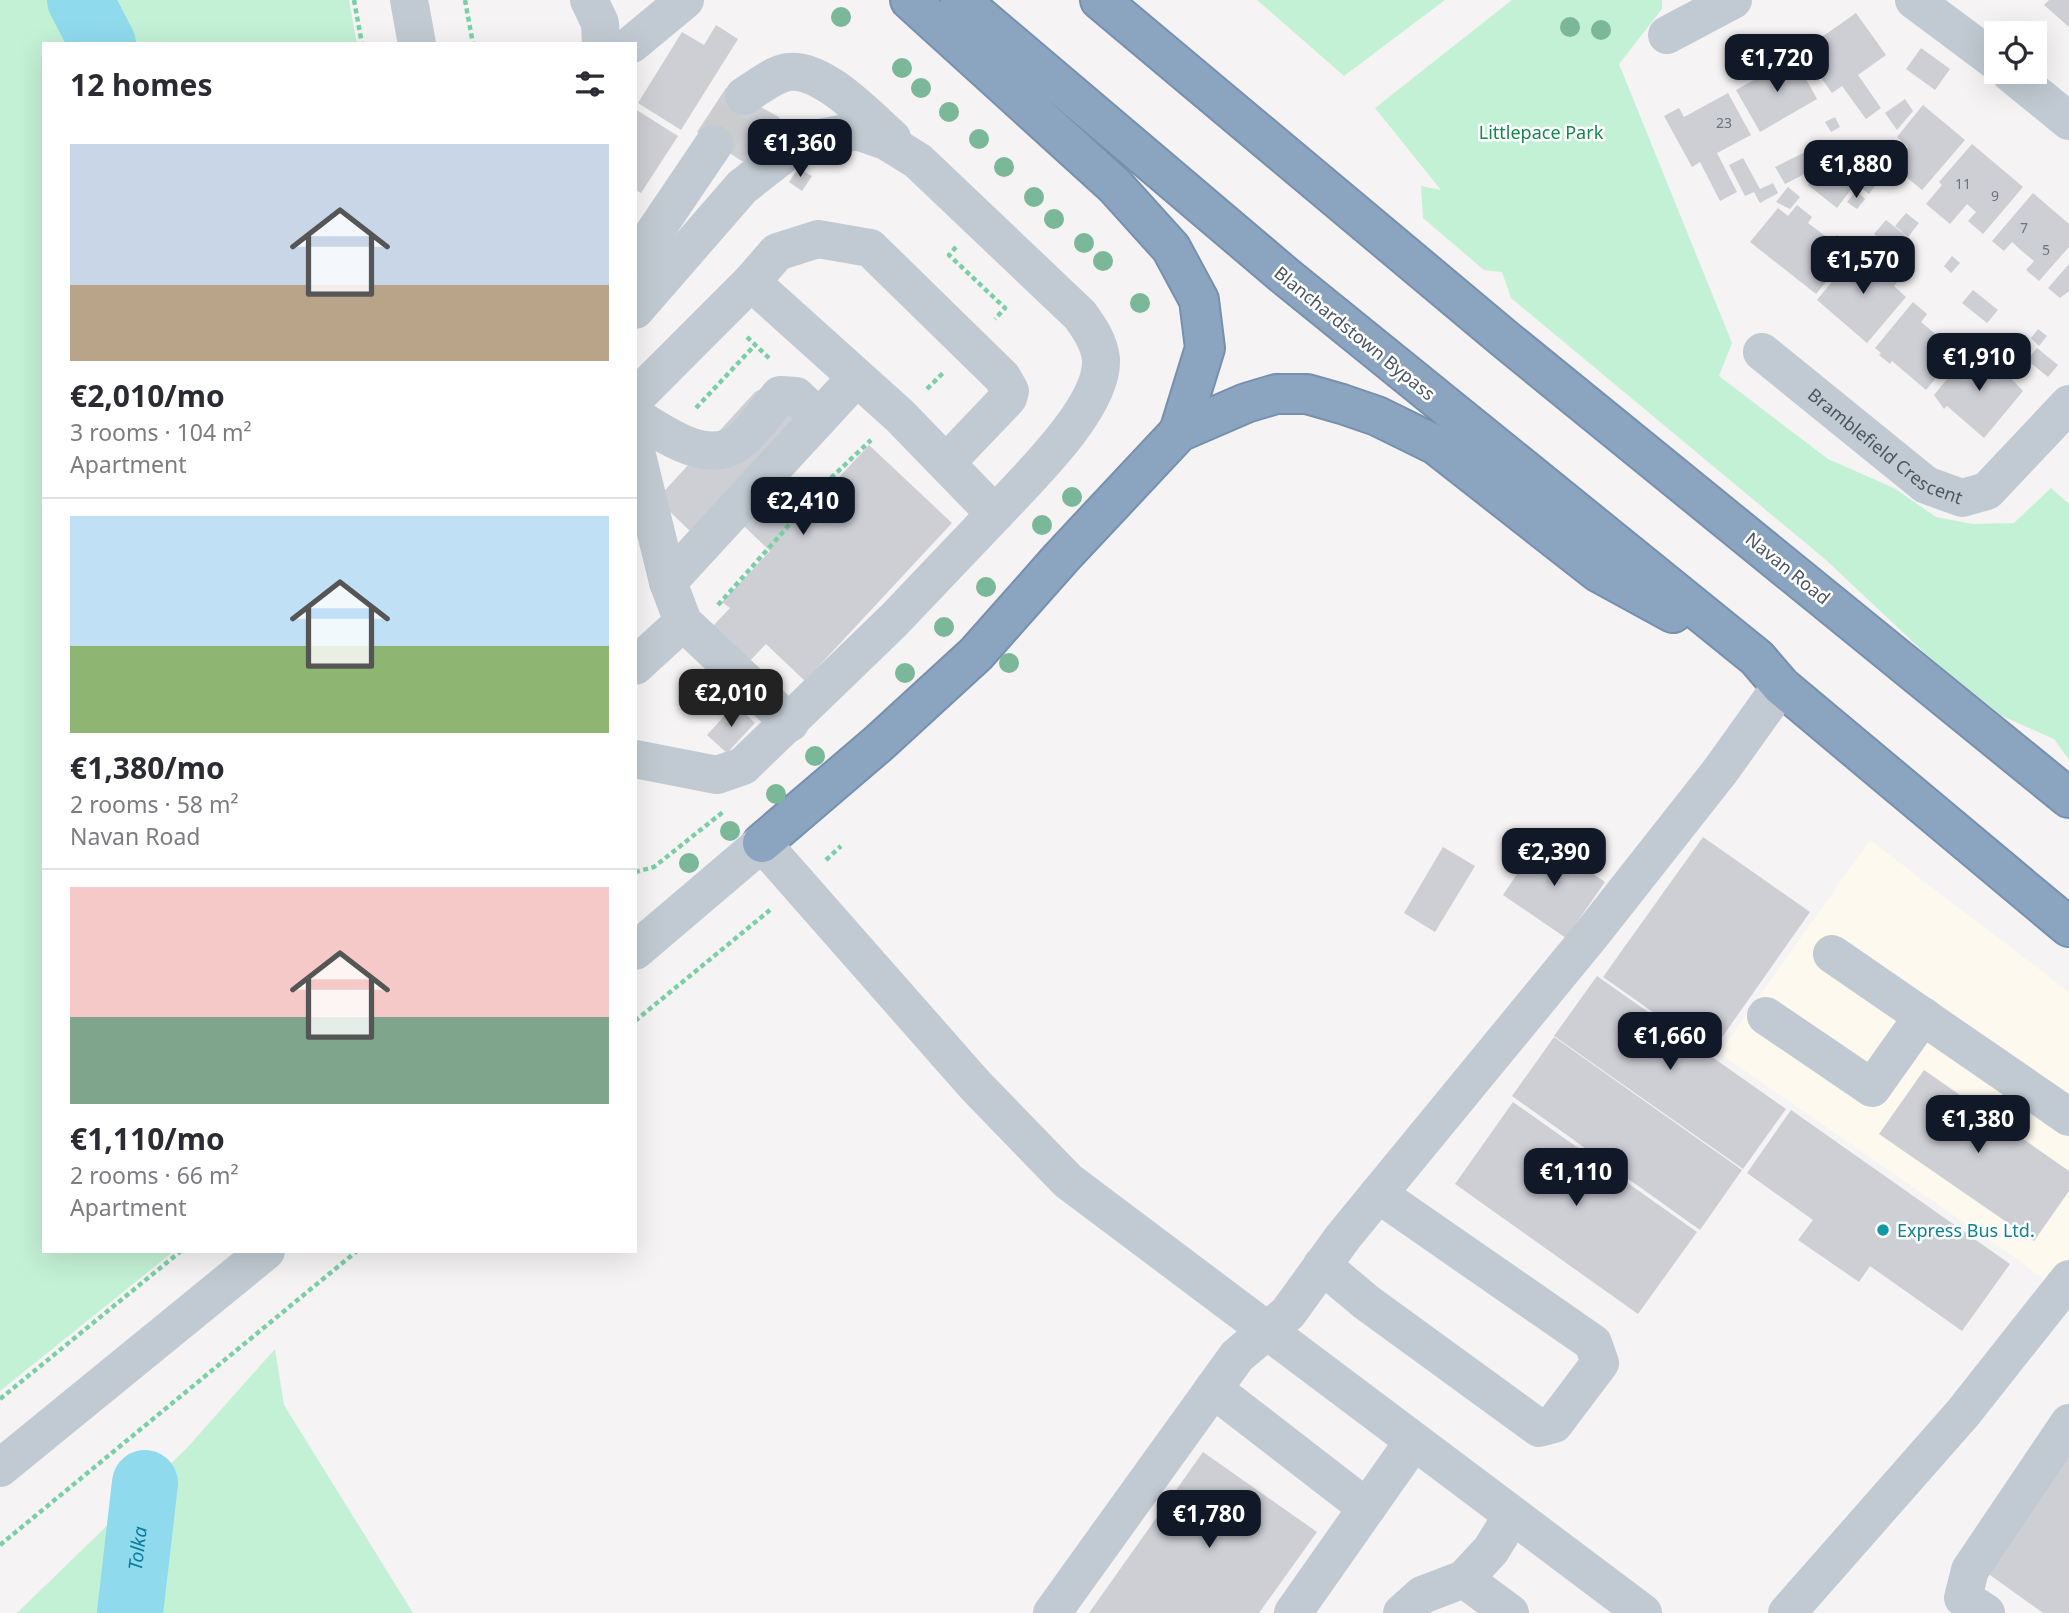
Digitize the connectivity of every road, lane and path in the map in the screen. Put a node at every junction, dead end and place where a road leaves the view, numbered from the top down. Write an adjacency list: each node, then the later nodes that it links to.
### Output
1 (354, 0): 12 (path)
2 (409, 0): 13 (street)
3 (465, 0): 14 (path)
4 (589, 0): 15 (street)
5 (685, 0): 16 (street)
6 (910, 0): 33 (highway)
7 (960, 0): 41 (highway, Blanchardstown Bypass)
8 (1100, 0): 44 (highway, Navan Road)
9 (1733, 0): 11 (street)
10 (1914, 0): 17 (street)
11 (1668, 35)
12 (362, 42)
13 (417, 42)
14 (473, 42)
15 (601, 42)
16 (634, 42)
17 (1984, 52)
18 (2024, 84): 20 (street)
19 (744, 96): 22 (street)
20 (2069, 121)
21 (714, 144): 23 (street)
22 (918, 161): 25 (street); 37 (street)
23 (637, 258)
24 (751, 282): 28 (street); 29 (street); 35 (street)
25 (637, 308)
26 (755, 345): 34 (path)
27 (1762, 352): 30 (street, Bramblefield Crescent)
28 (856, 378): 32 (street); 35 (street)
29 (637, 396)
30 (2069, 404)
31 (637, 417): 34 (street)
32 (819, 418): 34 (street); 38 (street)
33 (1179, 432): 41 (highway); 46 (highway)
34 (689, 445)
35 (946, 463): 37 (street)
36 (638, 470): 38 (street)
37 (995, 514): 42 (street)
38 (668, 582): 39 (street)
39 (683, 622): 40 (street); 42 (street)
40 (637, 664)
41 (1769, 672): 50 (highway); 57 (street)
42 (790, 723): 43 (street)
43 (637, 759)
44 (2069, 798)
45 (730, 807): 48 (path)
46 (762, 844): 49 (street); 51 (street)
47 (841, 846): 49 (path)
48 (637, 872)
49 (799, 885): 55 (path); 63 (street)
50 (2069, 927)
51 (637, 949)
52 (1832, 954): 54 (street)
53 (1766, 1016): 54 (street)
54 (1923, 1016): 56 (street)
55 (637, 1019)
56 (2069, 1117)
57 (1378, 1194): 61 (street); 61 (street)
58 (179, 1253): 65 (path)
59 (264, 1253): 68 (street)
60 (355, 1253): 71 (path)
61 (1322, 1265): 63 (street)
62 (2069, 1279): 79 (street)
63 (1265, 1330): 64 (street); 67 (street)
64 (1213, 1389): 69 (street); 74 (street)
65 (0, 1399)
66 (2069, 1423): 73 (street)
67 (1413, 1442): 69 (street); 70 (street)
68 (0, 1468)
69 (1367, 1508): 75 (street)
70 (1512, 1516): 72 (street); 78 (street)
71 (0, 1545)
72 (1464, 1579): 76 (street); 77 (street)
73 (1966, 1608)
74 (1052, 1613)
75 (1293, 1613)
76 (1402, 1613)
77 (1510, 1613)
78 (1643, 1613)
79 (1787, 1613)

